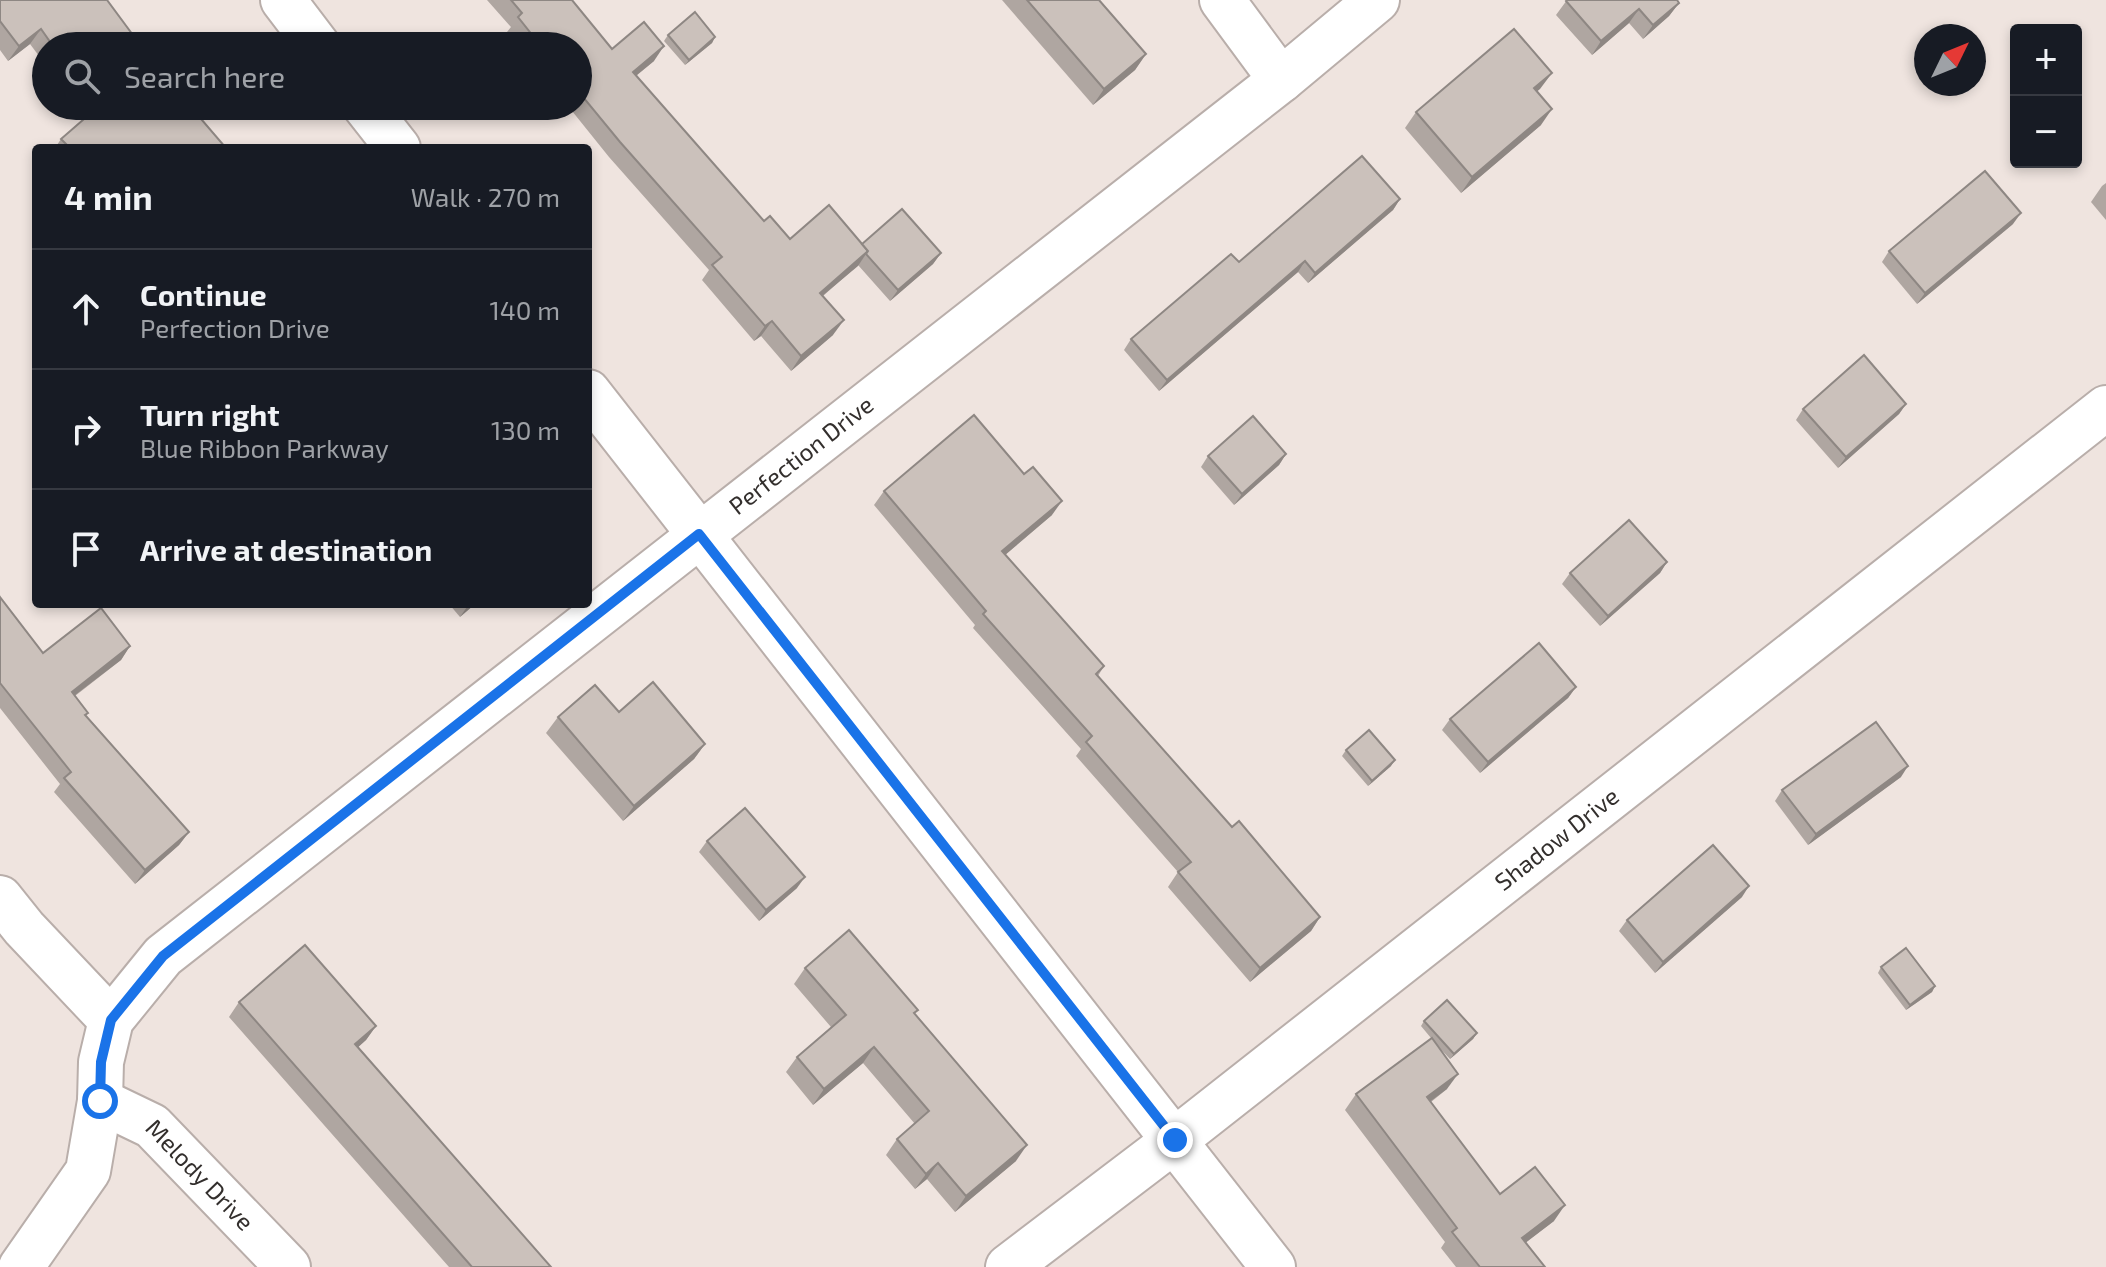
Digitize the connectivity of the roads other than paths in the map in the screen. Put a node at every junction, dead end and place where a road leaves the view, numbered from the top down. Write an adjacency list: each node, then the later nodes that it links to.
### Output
1 (283, 0): 4 (street)
2 (1222, 0): 5 (street)
3 (1377, 0): 5 (street, Perfection Drive)
4 (307, 32)
5 (1281, 80): 10 (street, Perfection Drive)
6 (376, 120): 7 (street)
7 (395, 144)
8 (592, 397): 10 (street)
9 (2106, 408): 14 (street, Shadow Drive)
10 (699, 534): 12 (street, Perfection Drive); 14 (street)
11 (0, 898): 12 (street)
12 (111, 1020): 13 (street, Perfection Drive)
13 (100, 1101): 15 (street, Perfection Drive); 16 (street, Melody Drive)
14 (1175, 1140): 17 (street, Shadow Drive); 18 (street)
15 (21, 1267)
16 (288, 1267)
17 (1008, 1267)
18 (1273, 1267)

